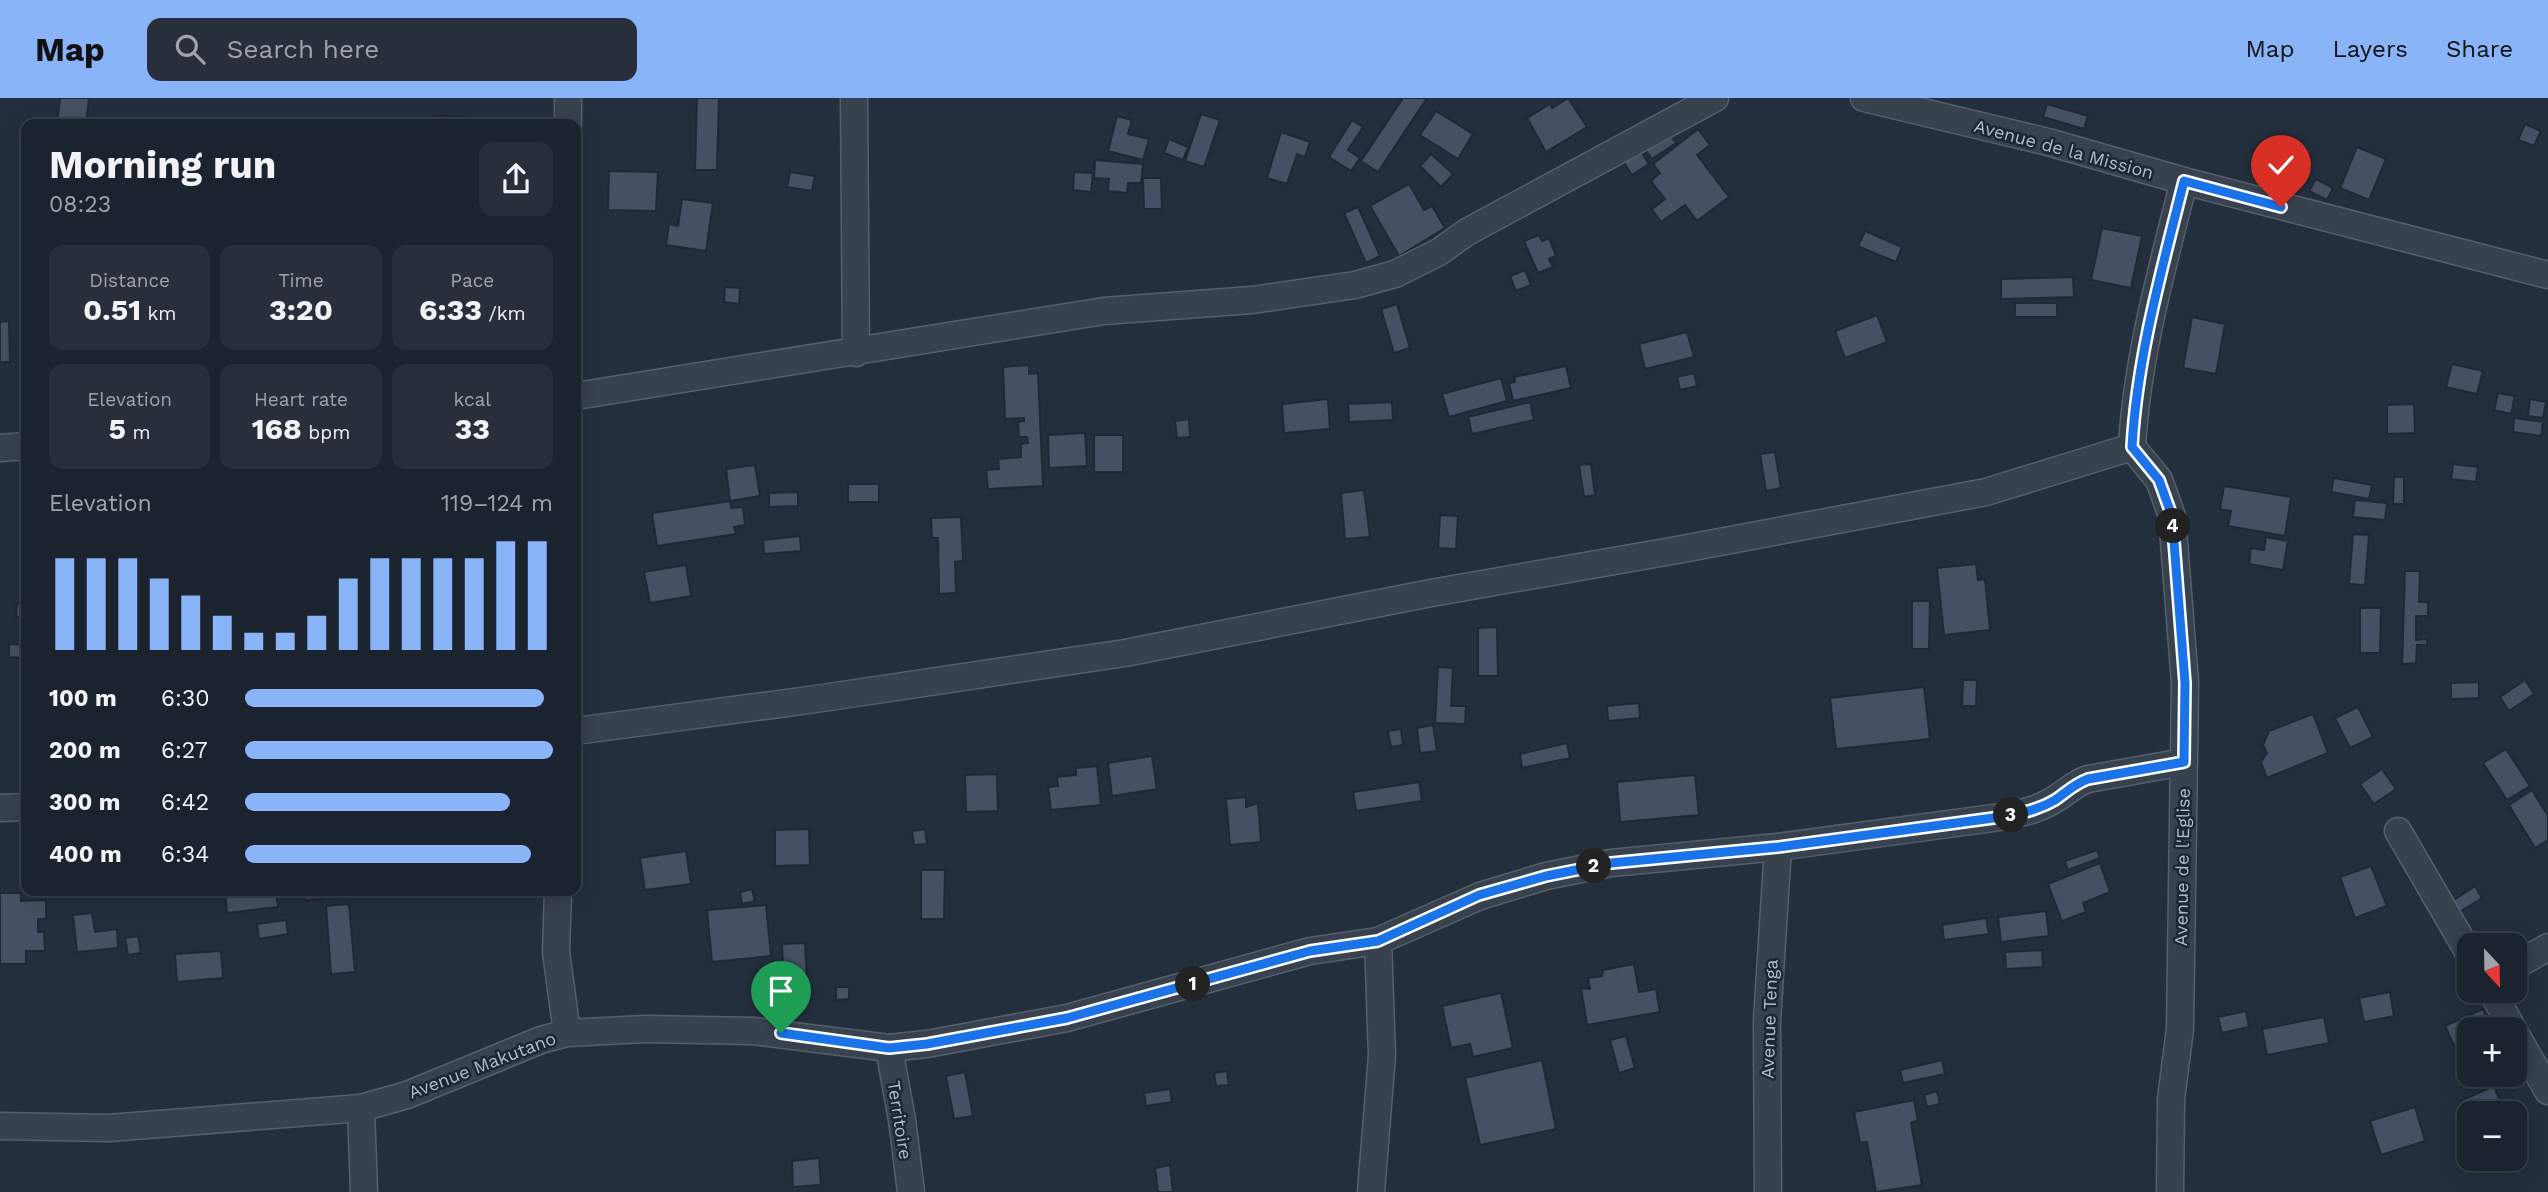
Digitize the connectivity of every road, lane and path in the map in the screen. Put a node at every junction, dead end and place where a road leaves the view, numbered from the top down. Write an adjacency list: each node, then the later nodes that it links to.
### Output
1 (568, 98): 5 (street)
2 (853, 98): 8 (street)
3 (1715, 98): 8 (street)
4 (1864, 98): 6 (street, Avenue de la Mission)
5 (568, 119)
6 (2184, 181): 7 (street, Avenue de la Mission); 11 (street)
7 (2548, 275)
8 (856, 353): 9 (street)
9 (581, 395)
10 (21, 446): 12 (street)
11 (2132, 447): 13 (street); 14 (street, Avenue de l'Eglise)
12 (0, 448)
13 (581, 730)
14 (2184, 762): 18 (street, Avenue Makutano); 34 (street, Avenue de l'Eglise)
15 (21, 807): 16 (street)
16 (0, 808)
17 (2398, 831): 20 (street)
18 (1778, 847): 21 (street, Avenue Makutano); 33 (street, Avenue Tenga)
19 (558, 896): 24 (street)
20 (2457, 933)
21 (1378, 941): 25 (street, Avenue Makutano); 32 (street)
22 (2548, 947): 23 (street)
23 (2527, 960)
24 (567, 1033): 25 (street, Avenue Makutano); 28 (street, Avenue Makutano)
25 (889, 1048): 31 (street, Territoire)
26 (2527, 1054): 27 (street)
27 (2548, 1091)
28 (362, 1108): 29 (street, Avenue Makutano); 30 (street)
29 (0, 1126)
30 (365, 1192)
31 (911, 1192)
32 (1371, 1192)
33 (1768, 1192)
34 (2170, 1192)

